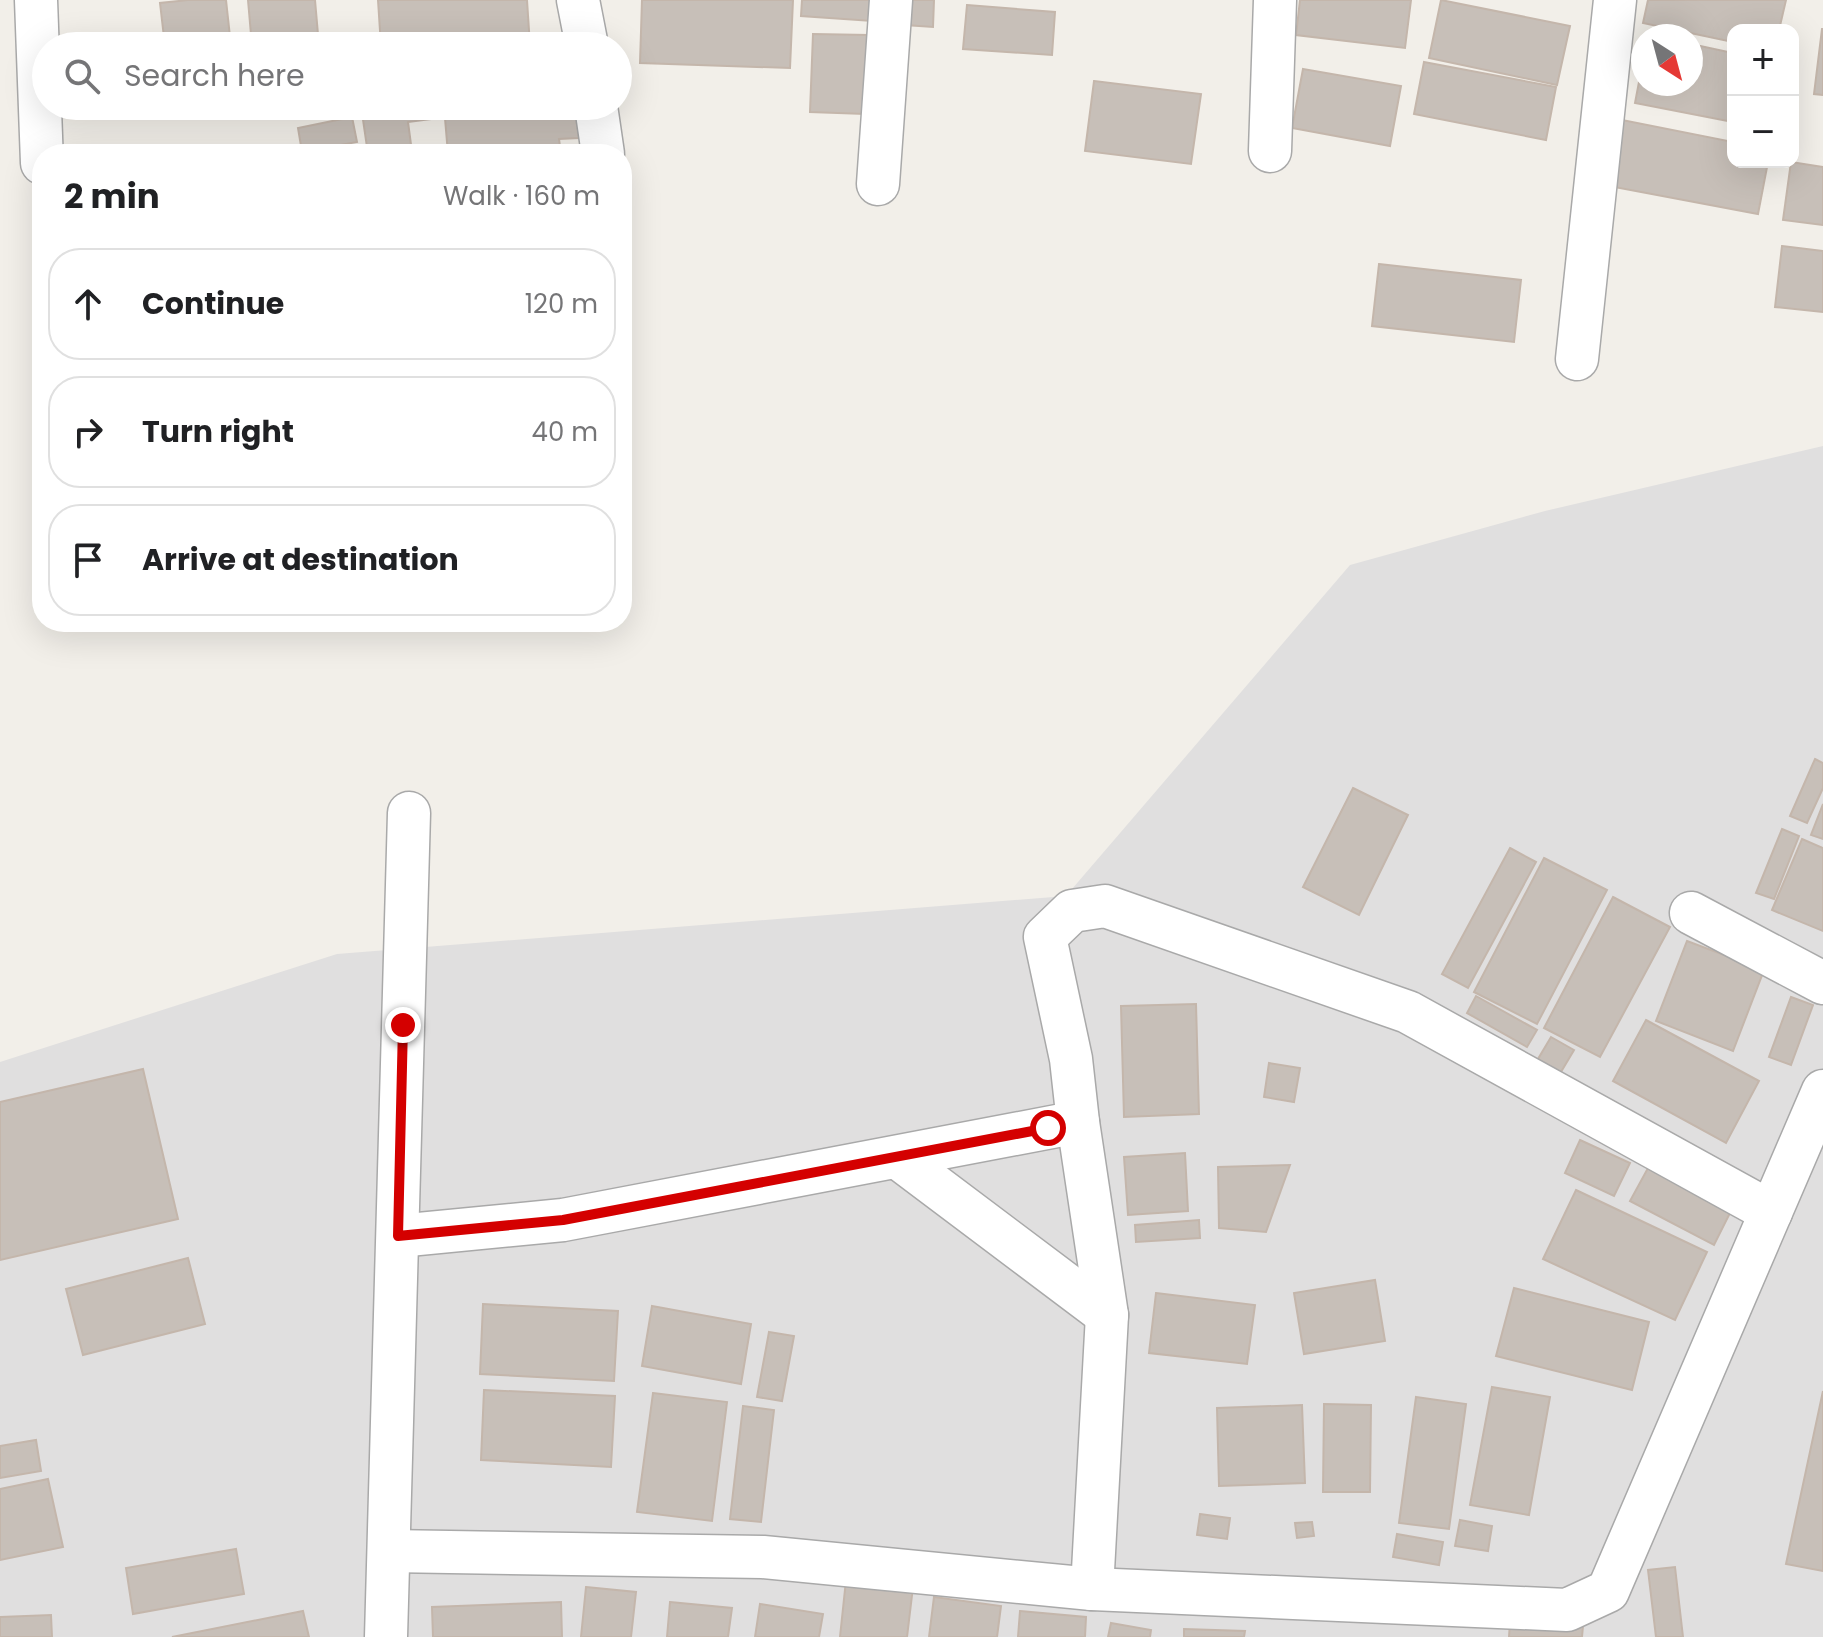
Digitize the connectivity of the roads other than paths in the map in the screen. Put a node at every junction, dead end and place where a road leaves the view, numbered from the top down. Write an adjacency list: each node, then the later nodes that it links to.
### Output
1 (36, 0): 6 (street)
2 (578, 0): 7 (street)
3 (891, 0): 13 (street)
4 (1275, 0): 12 (street)
5 (1615, 0): 14 (street)
6 (37, 32)
7 (584, 32)
8 (40, 120): 10 (street)
9 (598, 120): 11 (street)
10 (41, 144)
11 (602, 144)
12 (1270, 151)
13 (878, 184)
14 (1577, 359)
15 (409, 813): 22 (street)
16 (1691, 913): 17 (street)
17 (1823, 983)
18 (1823, 1091): 21 (street)
19 (1078, 1122): 20 (street); 21 (street); 23 (street)
20 (897, 1157): 22 (street); 23 (street)
21 (1771, 1212): 25 (street)
22 (398, 1236): 24 (street)
23 (1107, 1315): 25 (street)
24 (389, 1551): 25 (street); 26 (street)
25 (1092, 1589)
26 (386, 1637)

